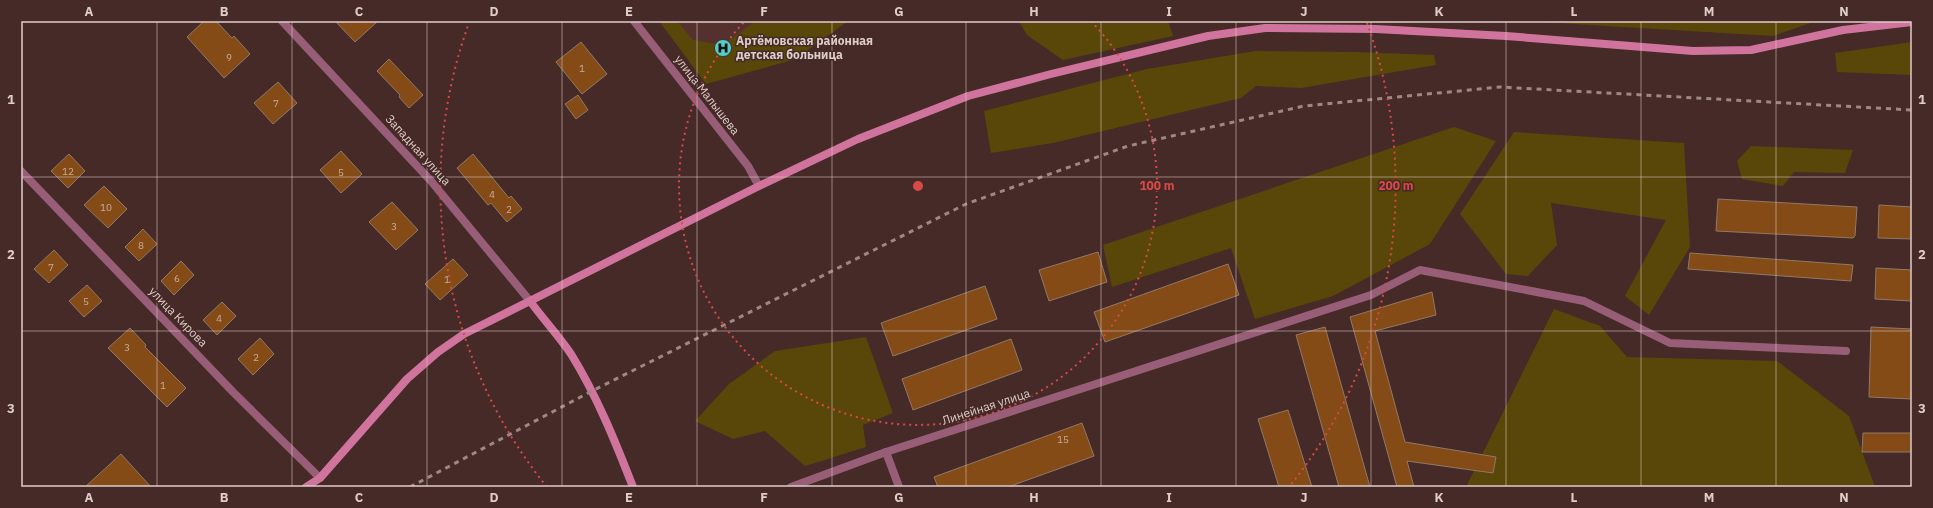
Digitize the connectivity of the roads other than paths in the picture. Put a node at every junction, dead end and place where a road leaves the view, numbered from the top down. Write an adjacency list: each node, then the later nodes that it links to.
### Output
1 (282, 21): 6 (street, Западная улица)
2 (634, 21): 5 (street, улица Малышева)
3 (1912, 22): 5 (main road)
4 (21, 171): 9 (street, улица Кирова)
5 (758, 186): 6 (main road)
6 (530, 301): 9 (main road); 11 (main road)
7 (1846, 351): 8 (street, Линейная улица)
8 (886, 452): 12 (street, Линейная улица); 13 (street)
9 (320, 478): 10 (main road)
10 (306, 487)
11 (633, 487)
12 (791, 487)
13 (899, 487)

